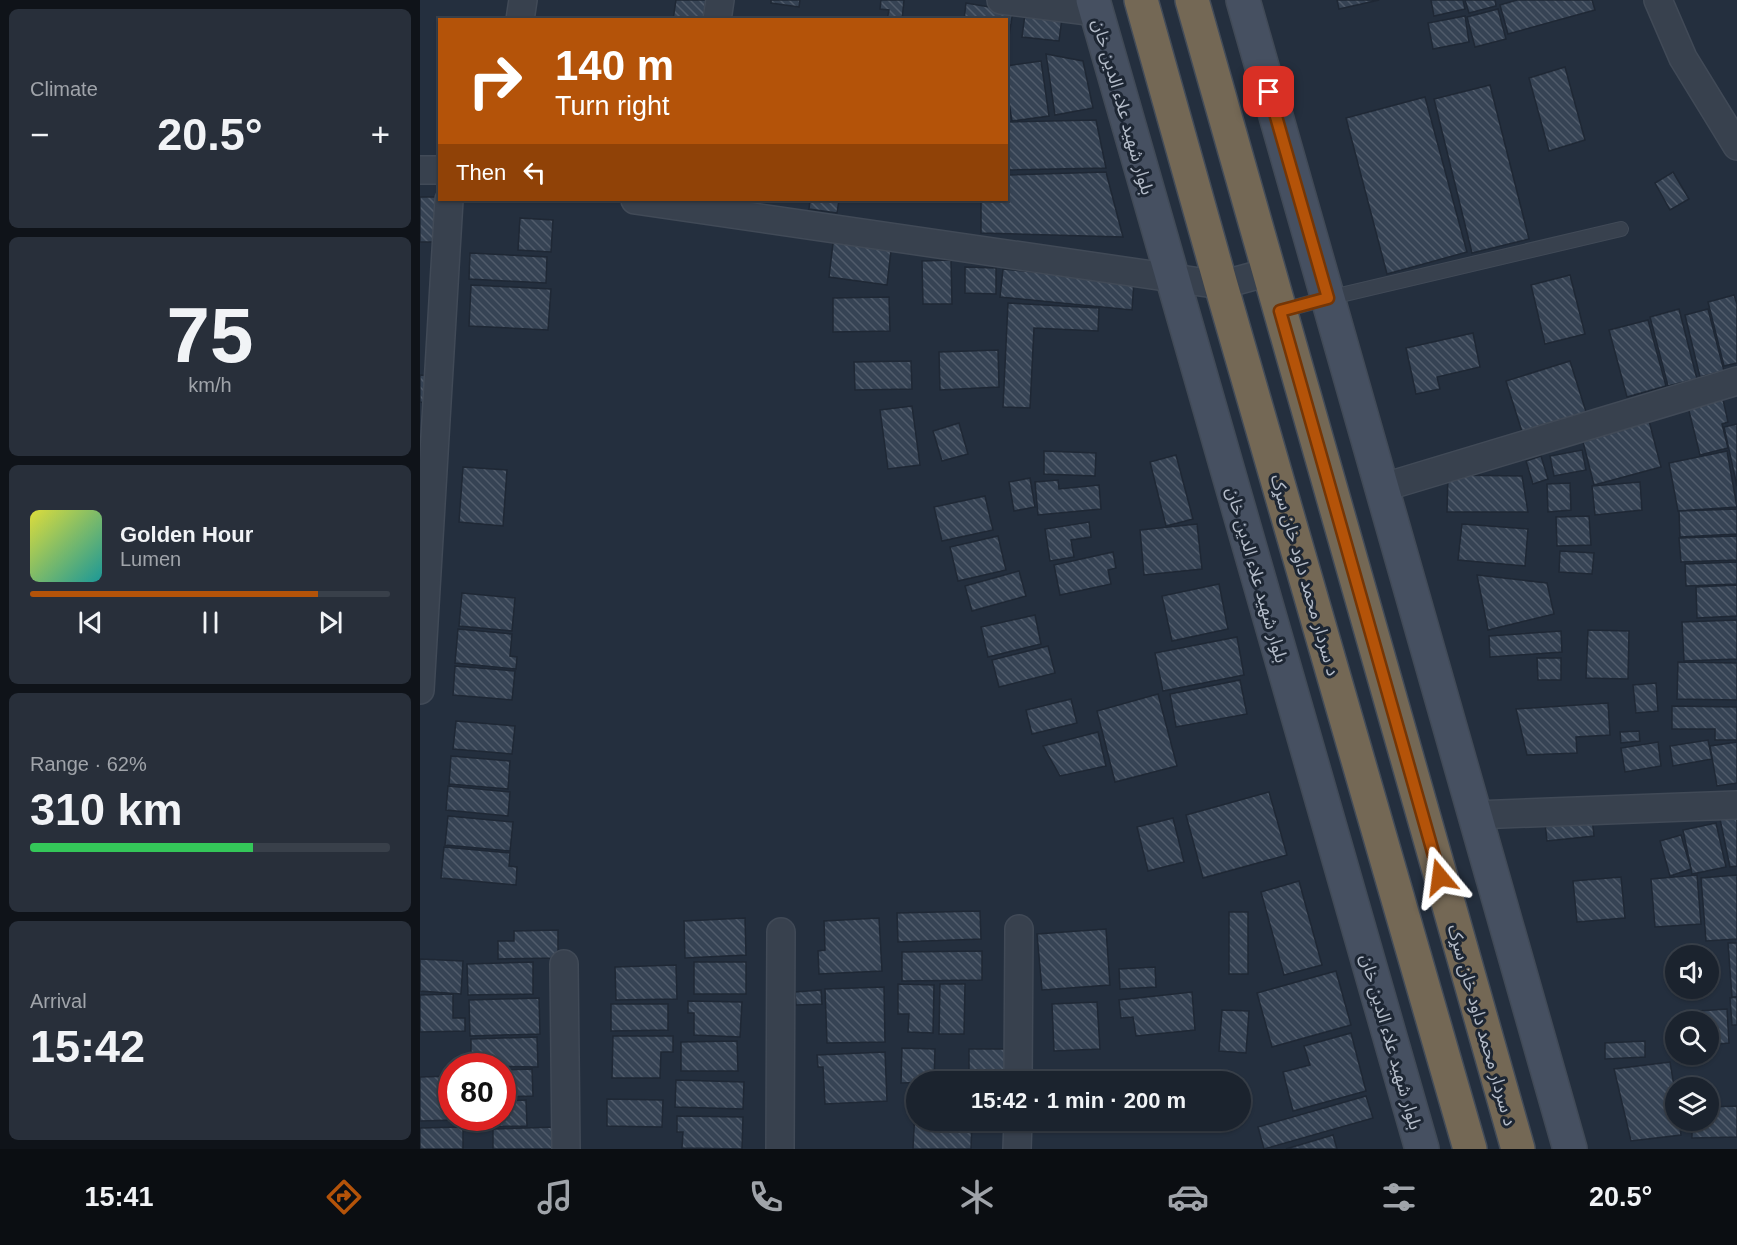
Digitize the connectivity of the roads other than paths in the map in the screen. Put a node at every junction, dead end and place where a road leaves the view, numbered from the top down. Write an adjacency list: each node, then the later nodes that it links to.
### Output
1 (523, 0): 9 (street)
2 (720, 0): 10 (street)
3 (1001, 0): 8 (street)
4 (1142, 0): 20 (highway, د سردار محمد داود خان سړک)
5 (1191, 0): 18 (highway, د سردار محمد داود خان سړک)
6 (1243, 0): 21 (street)
7 (1658, 0): 11 (street)
8 (1094, 6): 19 (street, بلوار شهید علاء الدین خان)
9 (520, 18)
10 (717, 18)
11 (1737, 146)
12 (420, 170): 13 (street)
13 (438, 170)
14 (449, 201): 25 (street)
15 (650, 201): 16 (street)
16 (694, 204): 19 (street)
17 (1621, 229): 21 (lane)
18 (1269, 272): 20 (street); 22 (highway, د سردار محمد داود خان سړک)
19 (1172, 279): 20 (street); 36 (street, بلوار شهید علاء الدین خان)
20 (1221, 285): 37 (highway, د سردار محمد داود خان سړک)
21 (1328, 298): 22 (lane); 24 (street)
22 (1280, 311): 38 (highway, د سردار محمد داود خان سړک)
23 (1737, 381): 24 (street)
24 (1382, 488): 27 (street)
25 (420, 690)
26 (1737, 805): 27 (street)
27 (1474, 815): 39 (street)
28 (1019, 929): 31 (street)
29 (781, 932): 34 (street)
30 (564, 964): 33 (street)
31 (1018, 1071)
32 (1018, 1131): 35 (street)
33 (566, 1149)
34 (780, 1149)
35 (1017, 1149)
36 (1422, 1149)
37 (1470, 1149)
38 (1518, 1149)
39 (1570, 1149)

